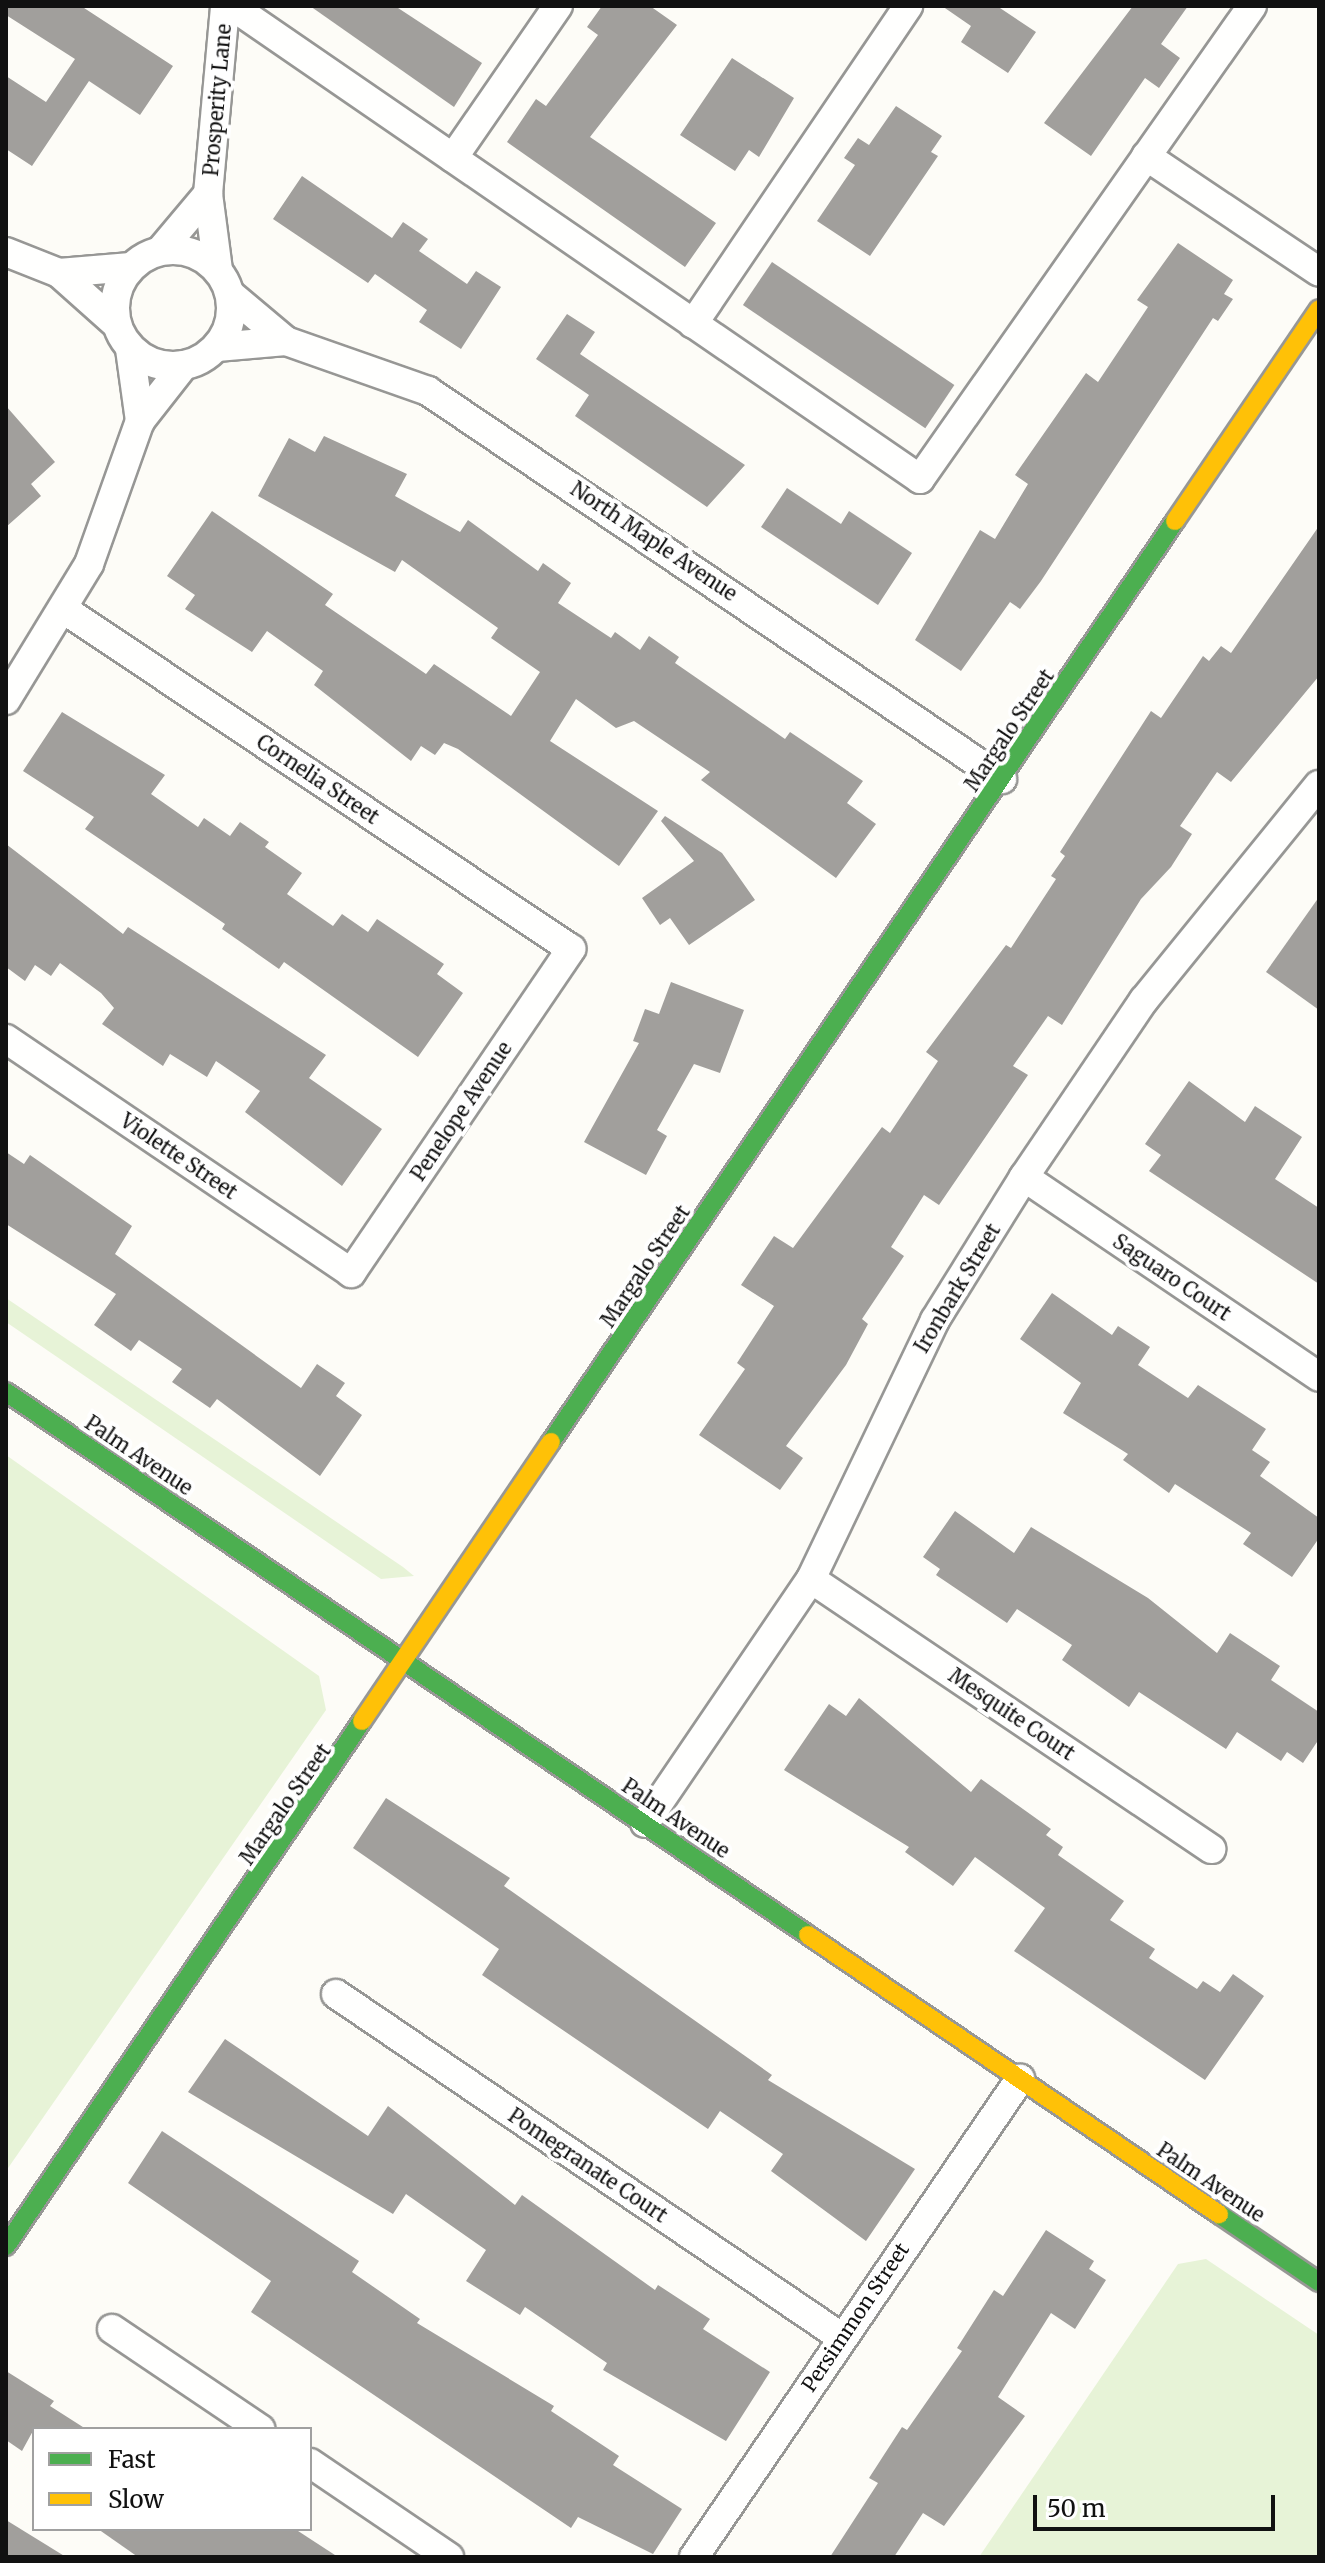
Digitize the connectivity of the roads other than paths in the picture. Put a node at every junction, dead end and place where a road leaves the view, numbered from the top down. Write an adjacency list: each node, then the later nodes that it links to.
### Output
1 (225, 6): 8 (street, Prosperity Lane)
2 (232, 6): 7 (street)
3 (558, 6): 7 (street)
4 (908, 6): 17 (street)
5 (1252, 6): 6 (street)
6 (1146, 156): 12 (street); 17 (street)
7 (453, 158): 17 (street)
8 (208, 194): 9 (street, Prosperity Lane); 14 (street, Prosperity Lane)
9 (160, 251): 11 (street); 14 (street, North Maple Avenue)
10 (6, 252): 13 (street)
11 (131, 267): 13 (street); 16 (street)
12 (1319, 272)
13 (59, 273): 16 (street)
14 (224, 282): 18 (street, North Maple Avenue); 19 (street)
15 (1319, 309): 25 (street, Margalo Street)
16 (116, 324): 20 (street)
17 (693, 324)
18 (286, 341): 19 (street, North Maple Avenue); 25 (street, North Maple Avenue)
19 (217, 347): 21 (street, North Maple Avenue)
20 (130, 349): 21 (street); 22 (street)
21 (184, 365): 22 (street)
22 (140, 421): 23 (street)
23 (65, 610): 24 (street); 28 (street, Cornelia Street)
24 (6, 700)
25 (1002, 779): 35 (street, Margalo Street)
26 (1319, 785): 27 (street, Ironbark Street)
27 (1308, 818): 30 (street, Ironbark Street)
28 (571, 949): 31 (street, Penelope Avenue)
29 (6, 1039): 31 (street, Violette Street)
30 (1024, 1177): 32 (street, Saguaro Court); 34 (street, Ironbark Street)
31 (351, 1273)
32 (1319, 1377)
33 (6, 1392): 35 (street, Palm Avenue)
34 (811, 1579): 36 (street, Ironbark Street); 37 (street, Mesquite Court)
35 (406, 1662): 36 (street, Palm Avenue); 40 (street, Margalo Street)
36 (645, 1823): 39 (street, Palm Avenue)
37 (1212, 1849)
38 (336, 1994): 43 (street, Pomegranate Court)
39 (1020, 2079): 41 (street, Palm Avenue); 43 (street, Persimmon Street)
40 (6, 2246)
41 (1319, 2282)
42 (112, 2329): 44 (street)
43 (841, 2337): 47 (street, Persimmon Street)
44 (257, 2427)
45 (312, 2464): 46 (street)
46 (449, 2557)
47 (694, 2557)

